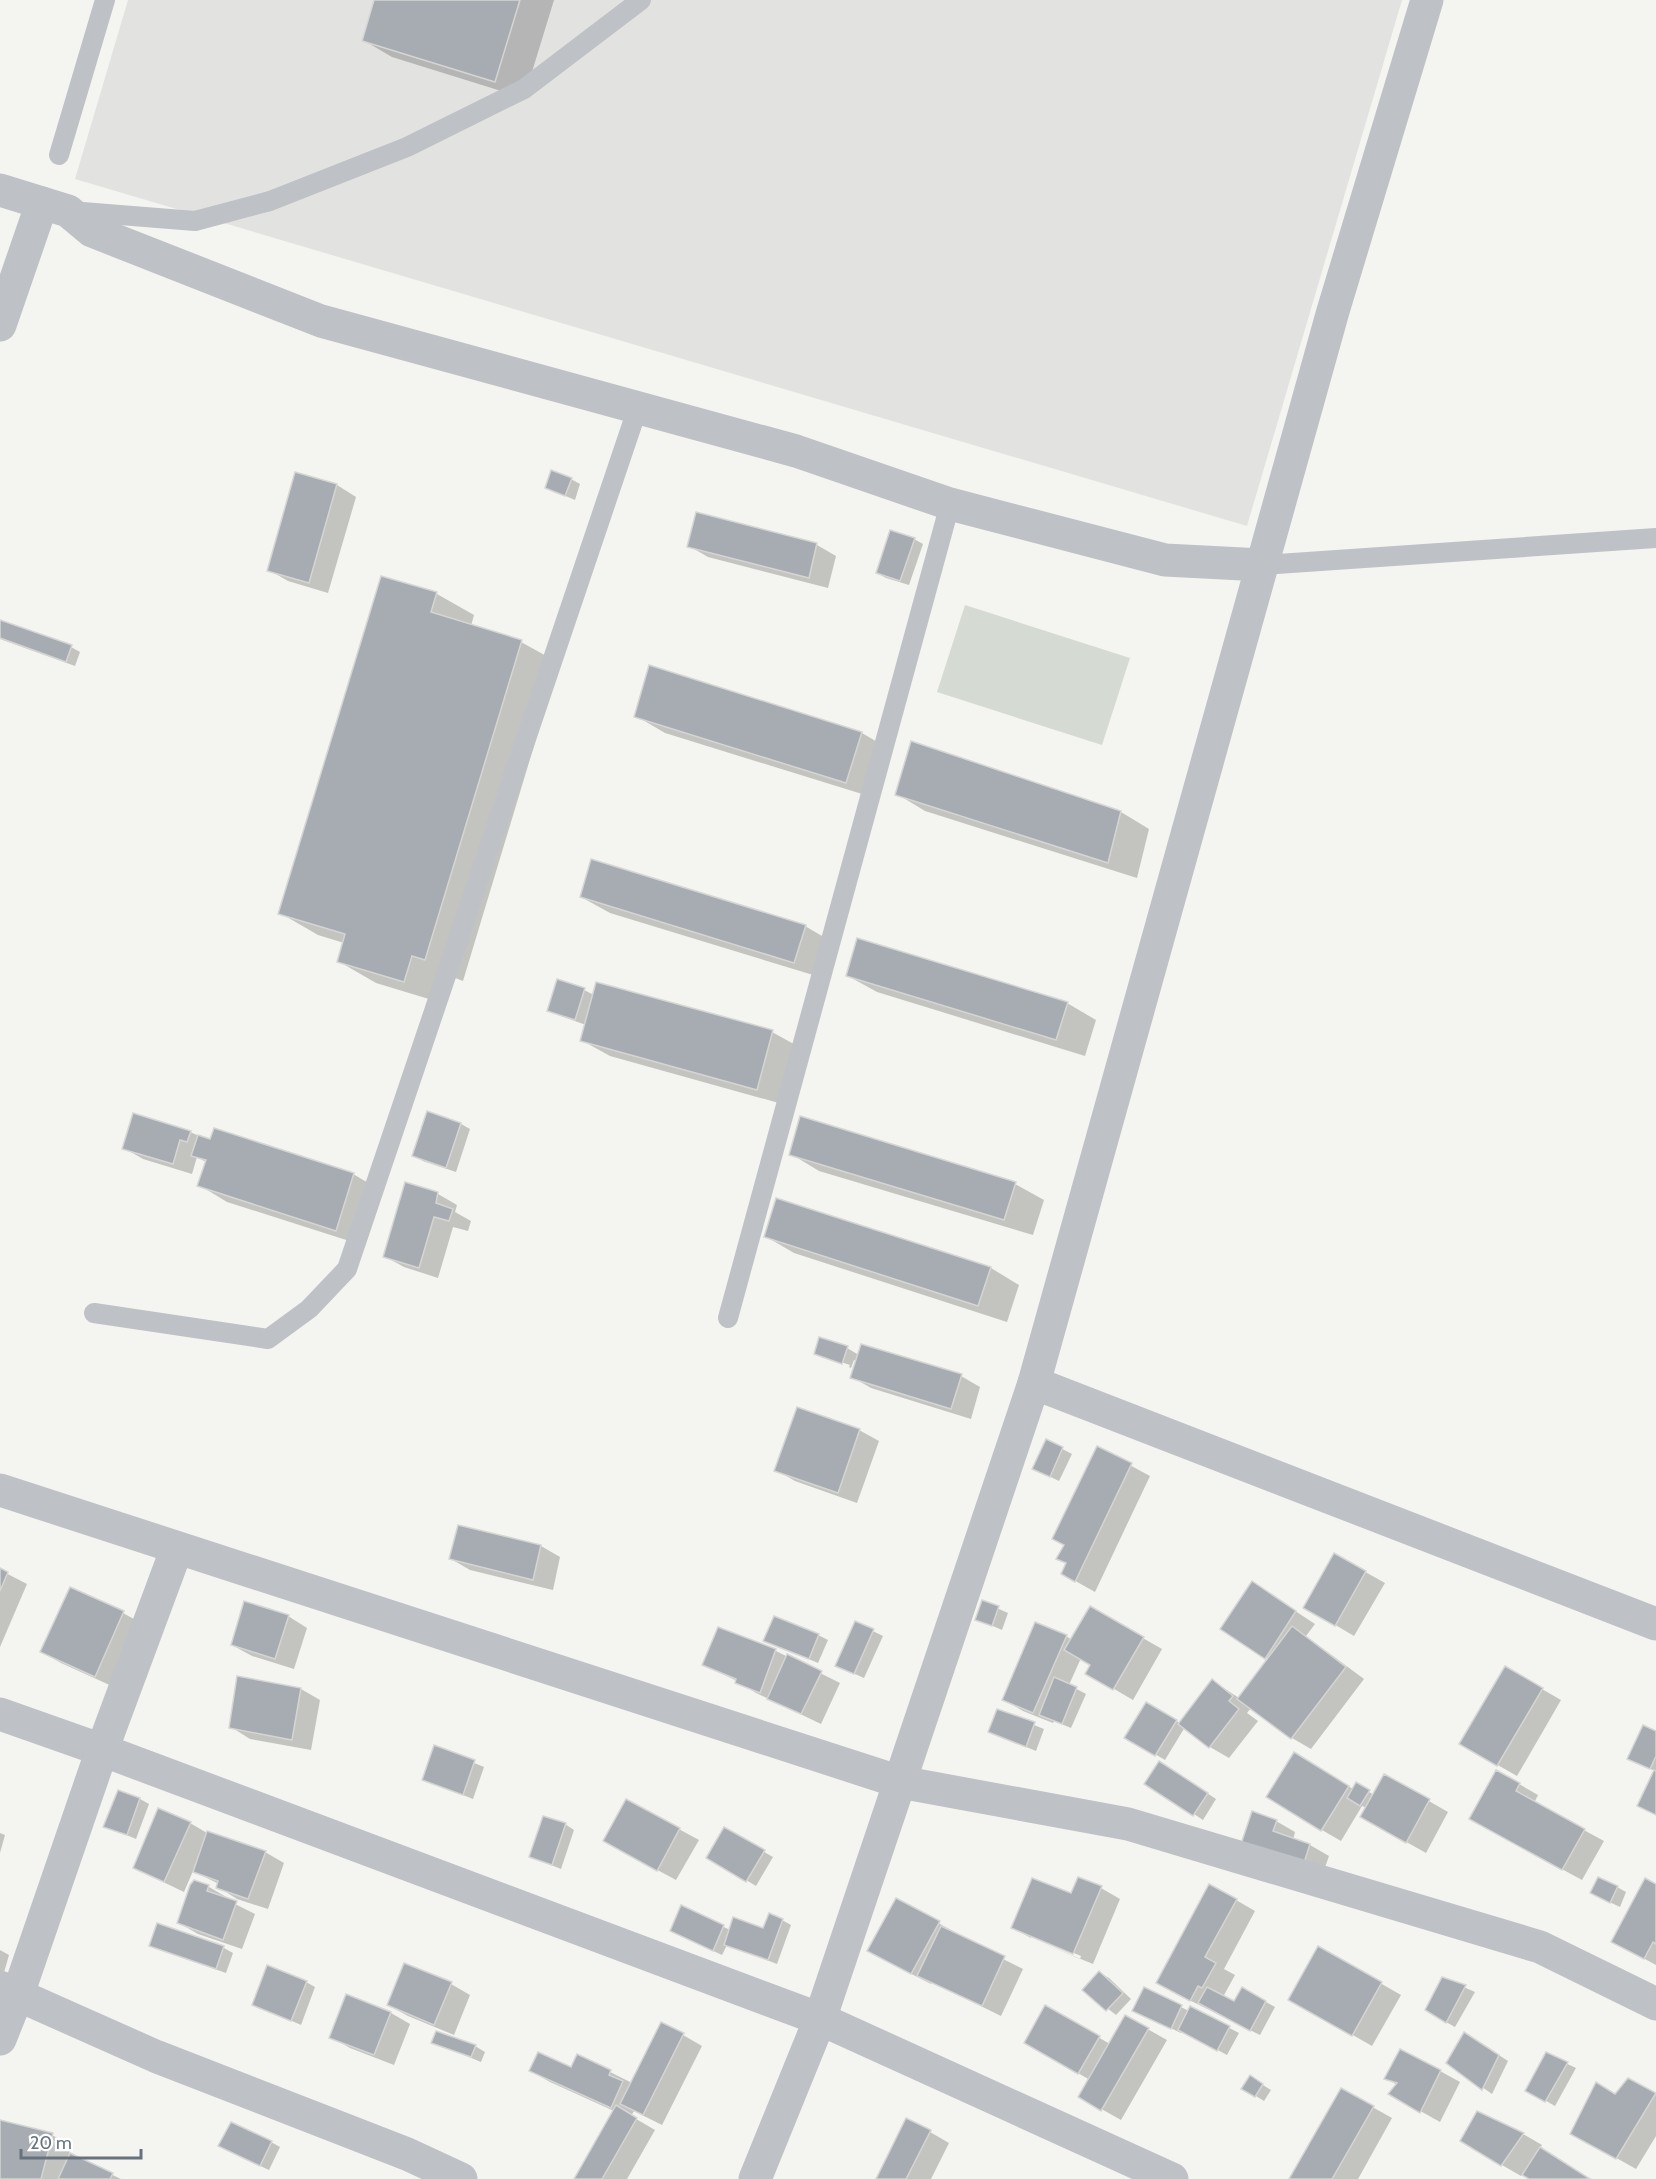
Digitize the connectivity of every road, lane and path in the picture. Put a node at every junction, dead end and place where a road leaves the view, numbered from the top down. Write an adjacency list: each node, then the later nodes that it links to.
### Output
1 (105, 0): 4 (lane)
2 (641, 0): 6 (lane)
3 (1427, 0): 11 (street)
4 (60, 155)
5 (0, 190): 6 (street)
6 (55, 207): 7 (street); 8 (street)
7 (0, 325)
8 (638, 407): 9 (street); 12 (lane)
9 (950, 504): 11 (street); 13 (lane)
10 (1656, 538): 11 (lane)
11 (1262, 565): 14 (street)
12 (94, 1313)
13 (728, 1318)
14 (1034, 1383): 17 (street); 20 (street)
15 (0, 1490): 16 (street)
16 (177, 1548): 19 (street); 20 (street)
17 (1656, 1624)
18 (0, 1714): 19 (street)
19 (102, 1750): 21 (street); 23 (street)
20 (900, 1782): 22 (street); 23 (street)
21 (9, 1990): 24 (street); 25 (street)
22 (1656, 2004)
23 (820, 2019): 26 (street); 27 (street)
24 (0, 2038)
25 (461, 2179)
26 (755, 2179)
27 (1172, 2179)

